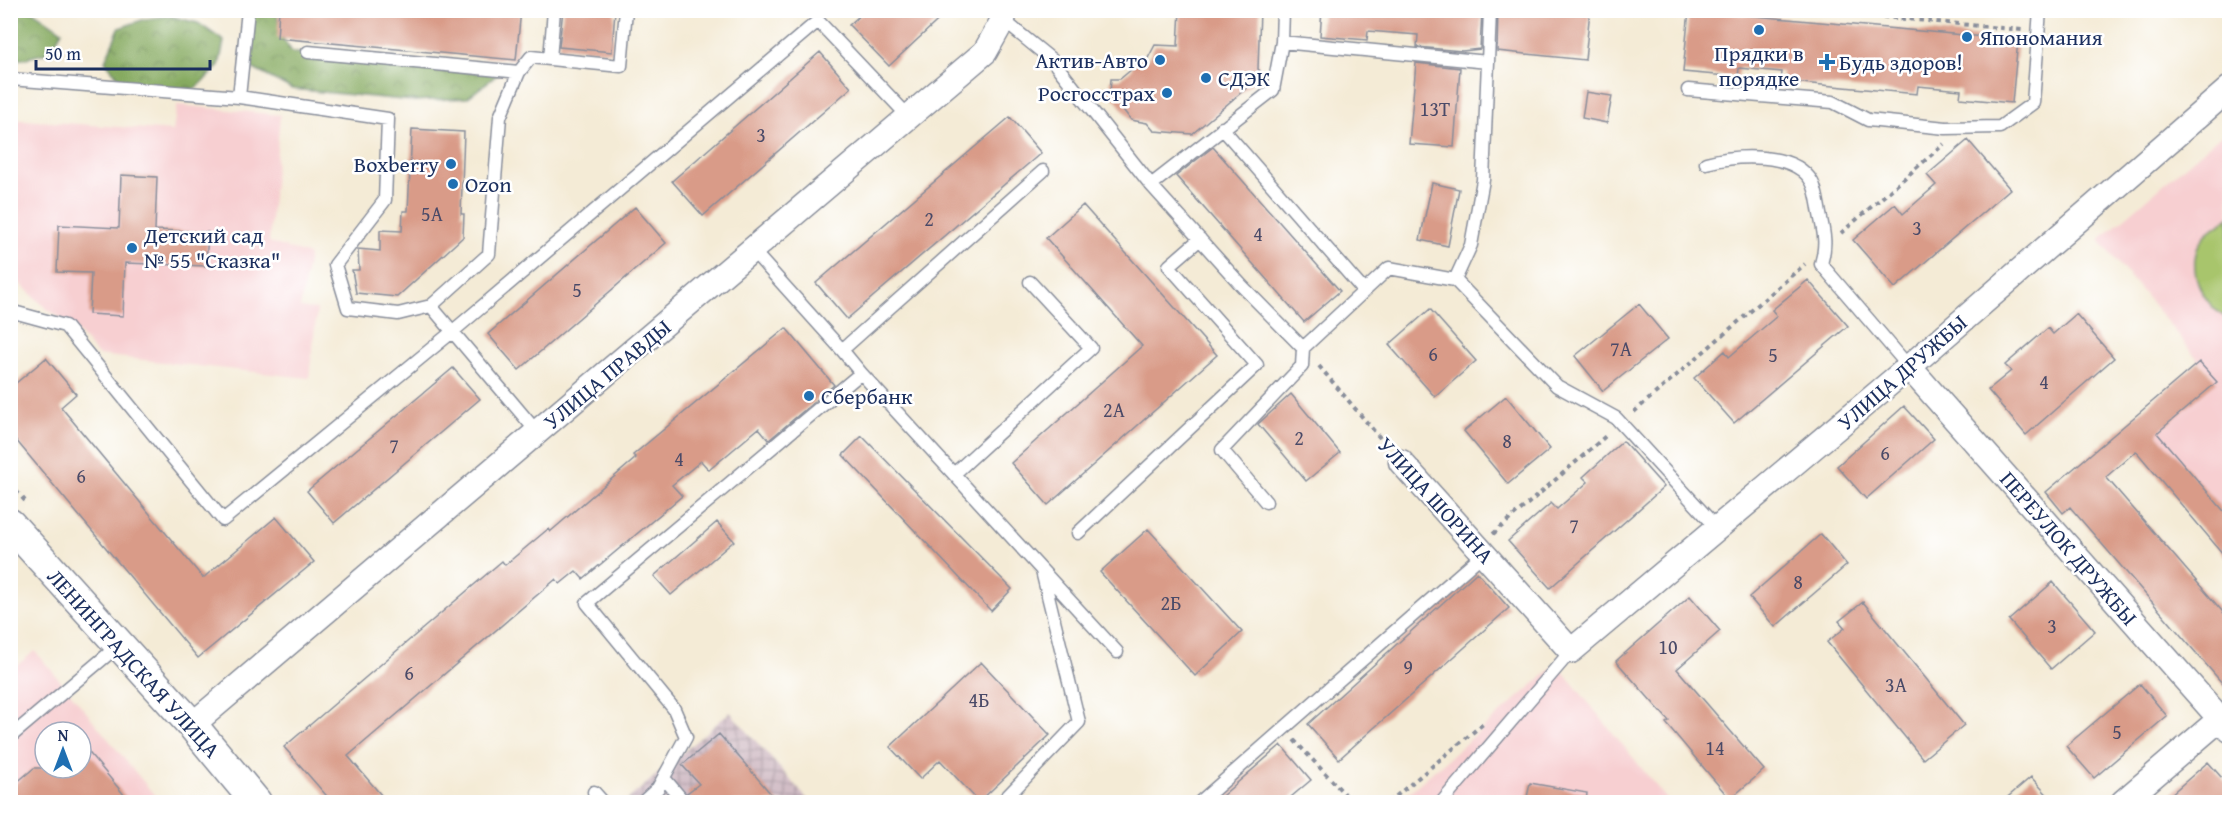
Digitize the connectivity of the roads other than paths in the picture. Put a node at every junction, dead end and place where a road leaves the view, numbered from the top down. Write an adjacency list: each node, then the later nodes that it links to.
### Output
1 (248, 10): 16 (lane)
2 (554, 10): 10 (lane)
3 (626, 10): 10 (lane)
4 (1283, 10): 8 (lane)
5 (1490, 10): 11 (lane)
6 (2040, 10): 15 (lane)
7 (1004, 15): 17 (street, УЛИЦА ПРАВДЫ); 21 (lane)
8 (1282, 42): 11 (lane); 18 (lane)
9 (308, 52): 12 (lane)
10 (550, 59): 12 (lane)
11 (1488, 62): 24 (lane)
12 (519, 72): 27 (lane)
13 (10, 80): 16 (lane)
14 (2229, 88): 32 (street, УЛИЦА ДРУЖБЫ)
15 (1688, 90)
16 (239, 97): 27 (lane)
17 (909, 117): 23 (street, УЛИЦА ПРАВДЫ); 29 (lane)
18 (1222, 128): 21 (lane); 26 (lane)
19 (1706, 163): 32 (lane)
20 (1043, 171): 31 (lane)
21 (1151, 185): 22 (lane)
22 (1200, 239): 30 (lane); 40 (lane)
23 (753, 251): 31 (lane); 34 (street, УЛИЦА ПРАВДЫ)
24 (1455, 280): 26 (lane); 39 (lane)
25 (1030, 282): 36 (lane)
26 (1364, 291): 30 (lane)
27 (431, 306): 29 (lane)
28 (10, 311): 29 (lane)
29 (452, 332): 34 (lane)
30 (1303, 348): 37 (lane)
31 (842, 350): 33 (lane)
32 (1909, 367): 39 (street, УЛИЦА ДРУЖБЫ); 46 (street, ПЕРЕУЛОК ДРУЖБЫ)
33 (861, 373): 36 (lane); 49 (lane)
34 (537, 432): 47 (street, УЛИЦА ПРАВДЫ)
35 (1401, 462): 41 (street, УЛИЦА ШОРИНА)
36 (954, 474): 42 (lane)
37 (1266, 502)
38 (10, 524): 43 (street, ЛЕНИНГРАДСКАЯ УЛИЦА)
39 (1717, 528): 44 (street, УЛИЦА ДРУЖБЫ)
40 (1078, 533)
41 (1480, 550): 44 (street, УЛИЦА ШОРИНА); 56 (lane)
42 (1042, 570): 45 (lane); 55 (lane)
43 (119, 645): 47 (street, ЛЕНИНГРАДСКАЯ УЛИЦА); 48 (lane)
44 (1571, 651): 57 (lane)
45 (1117, 652)
46 (2225, 724): 58 (street)
47 (192, 726): 51 (street, ЛЕНИНГРАДСКАЯ УЛИЦА)
48 (10, 737)
49 (664, 778): 53 (lane); 54 (lane)
50 (594, 792): 52 (lane)
51 (256, 802)
52 (603, 802)
53 (643, 802)
54 (684, 802)
55 (1002, 802)
56 (1200, 802)
57 (1442, 802)
58 (2123, 802)

